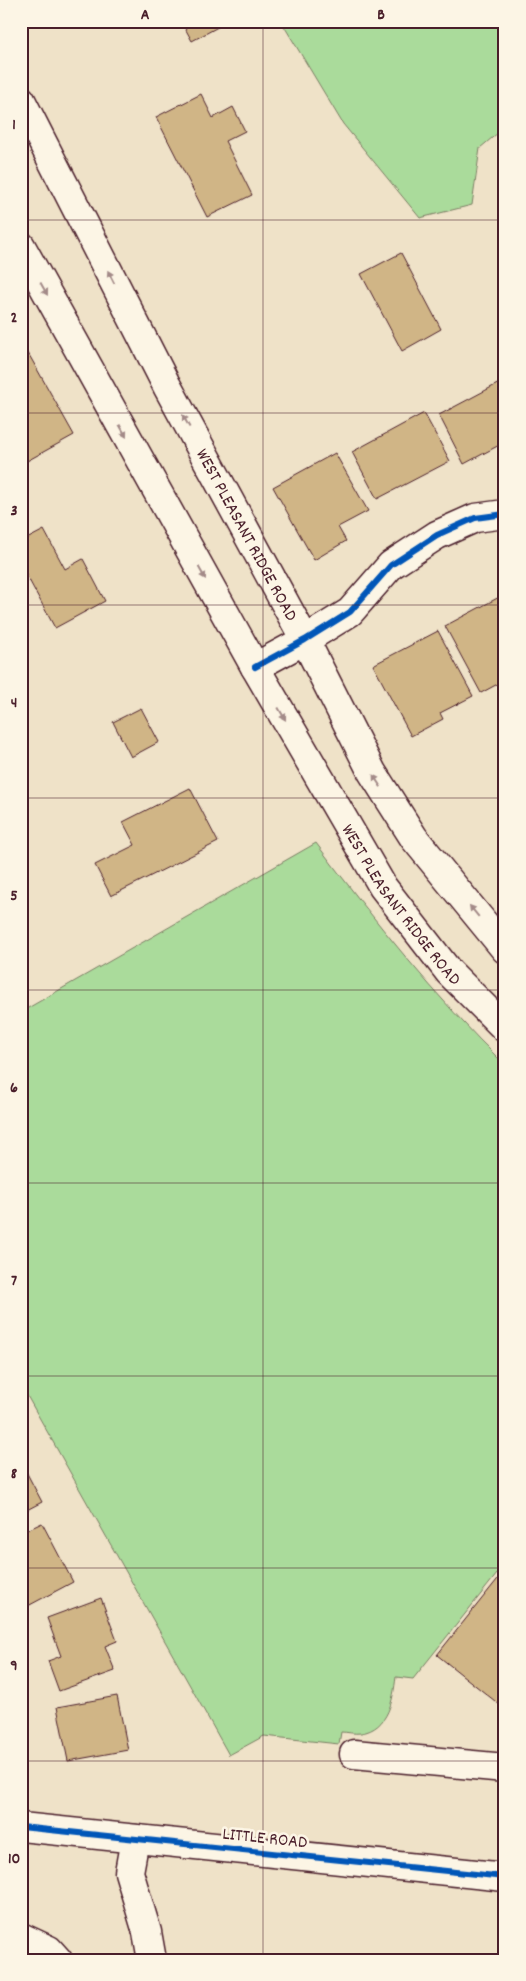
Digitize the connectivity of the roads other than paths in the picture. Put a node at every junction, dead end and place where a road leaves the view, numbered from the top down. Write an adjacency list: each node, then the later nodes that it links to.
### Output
1 (21, 100): 4 (main road, WEST PLEASANT RIDGE ROAD, one-way to 1)
2 (24, 260): 5 (main road, WEST PLEASANT RIDGE ROAD, one-way to 5)
3 (505, 514): 4 (main road)
4 (305, 640): 5 (main road); 6 (main road, WEST PLEASANT RIDGE ROAD, one-way to 4)
5 (254, 667): 7 (main road, WEST PLEASANT RIDGE ROAD, one-way to 7)
6 (505, 949)
7 (505, 1028)
8 (354, 1754): 9 (main road)
9 (505, 1768)
10 (21, 1827): 11 (main road, LITTLE ROAD)
11 (135, 1839): 12 (main road, LITTLE ROAD); 15 (main road)
12 (505, 1877)
13 (21, 1937): 14 (main road)
14 (58, 1960)
15 (152, 1960)

